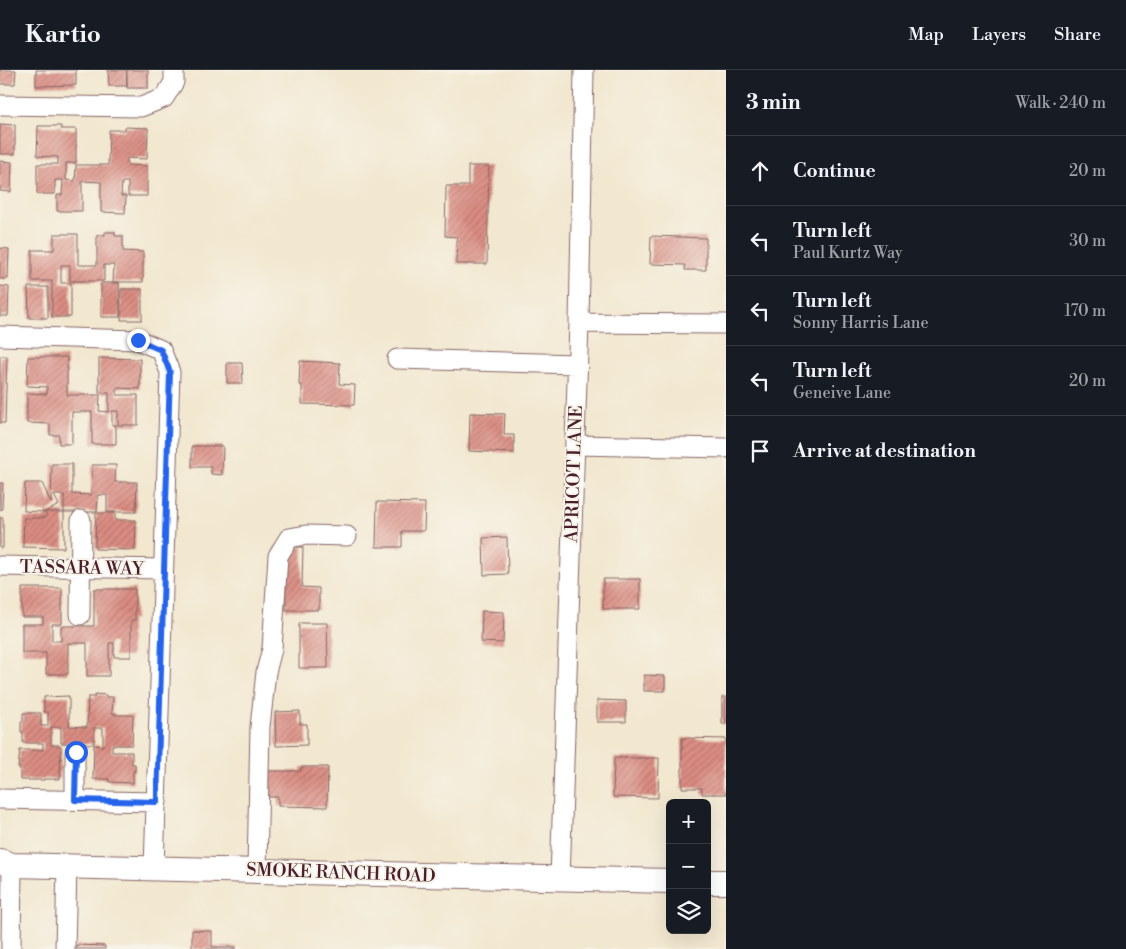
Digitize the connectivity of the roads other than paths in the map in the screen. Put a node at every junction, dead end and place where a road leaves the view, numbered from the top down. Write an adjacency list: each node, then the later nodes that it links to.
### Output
1 (174, 70): 3 (street)
2 (584, 70): 4 (street, APRICOT LANE)
3 (0, 105)
4 (579, 323): 5 (street); 8 (street, APRICOT LANE)
5 (726, 324)
6 (0, 336): 15 (street)
7 (397, 359): 8 (street)
8 (577, 364): 9 (street, APRICOT LANE)
9 (575, 445): 10 (street); 25 (street, APRICOT LANE)
10 (726, 448)
11 (81, 520): 14 (street)
12 (347, 536): 24 (street)
13 (0, 566): 14 (street, TASSARA WAY)
14 (81, 568): 15 (street, TASSARA WAY); 16 (street)
15 (163, 570): 20 (street)
16 (80, 615)
17 (76, 752): 19 (street)
18 (0, 799): 19 (street)
19 (75, 800): 20 (street)
20 (157, 802): 23 (street)
21 (4, 866): 22 (main road, SMOKE RANCH ROAD); 29 (street)
22 (67, 866): 23 (main road, SMOKE RANCH ROAD); 30 (street)
23 (154, 868): 24 (main road, SMOKE RANCH ROAD)
24 (257, 870): 25 (main road, SMOKE RANCH ROAD)
25 (560, 878): 26 (main road, SMOKE RANCH ROAD)
26 (666, 881)
27 (711, 882): 28 (main road)
28 (726, 882)
29 (11, 949)
30 (65, 949)

